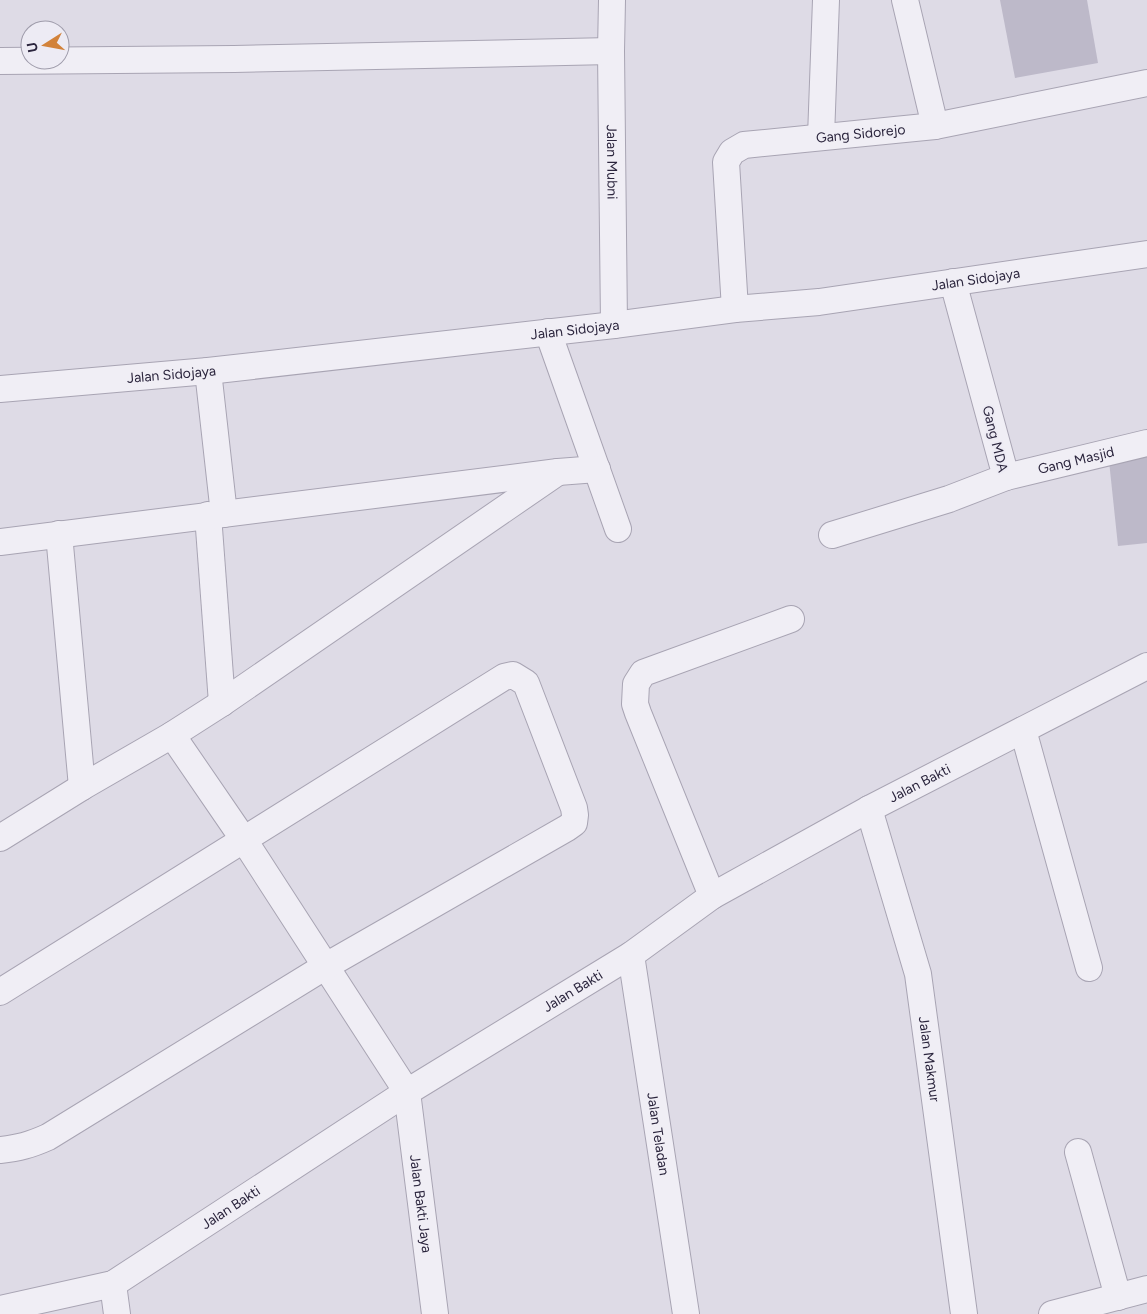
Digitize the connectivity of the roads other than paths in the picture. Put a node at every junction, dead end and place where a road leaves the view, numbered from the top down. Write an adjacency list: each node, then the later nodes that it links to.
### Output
1 (612, 0): 4 (street, Jalan Mubni)
2 (826, 0): 8 (street)
3 (904, 0): 7 (street)
4 (611, 51): 5 (street); 12 (street, Jalan Mubni)
5 (0, 61)
6 (1147, 83): 7 (street, Gang Sidorejo)
7 (935, 126): 8 (street, Gang Sidorejo)
8 (821, 137): 11 (street, Gang Sidorejo)
9 (1147, 254): 10 (street, Jalan Sidojaya)
10 (953, 282): 11 (street, Jalan Sidojaya); 19 (street, Gang MDA)
11 (735, 308): 12 (street, Jalan Sidojaya)
12 (614, 325): 13 (street, Jalan Sidojaya)
13 (548, 332): 14 (street, Jalan Sidojaya); 17 (street)
14 (208, 371): 15 (street, Jalan Sidojaya); 20 (street)
15 (0, 389)
16 (1147, 443): 19 (street, Gang Masjid)
17 (597, 469): 18 (street); 21 (street)
18 (558, 472): 20 (street); 27 (street)
19 (1006, 478): 23 (street, Gang MDA)
20 (216, 514): 22 (street); 27 (street)
21 (618, 529)
22 (59, 534): 24 (street); 30 (street)
23 (832, 534)
24 (0, 542)
25 (791, 619): 34 (street)
26 (1147, 666): 28 (street, Jalan Bakti)
27 (222, 703): 29 (street)
28 (1023, 730): 31 (street, Jalan Bakti); 37 (street)
29 (172, 735): 30 (street); 33 (street)
30 (82, 787): 32 (street)
31 (869, 809): 34 (street, Jalan Bakti); 49 (street, Jalan Makmur)
32 (0, 838)
33 (244, 840): 36 (street); 36 (street); 38 (street)
34 (712, 896): 35 (street, Jalan Bakti)
35 (631, 955): 39 (street, Jalan Bakti); 48 (street, Jalan Teladan)
36 (326, 966): 39 (street); 40 (street)
37 (1089, 968)
38 (0, 992)
39 (407, 1092): 42 (street, Jalan Bakti); 47 (street, Jalan Bakti Jaya)
40 (0, 1150)
41 (1078, 1152): 44 (street)
42 (112, 1284): 45 (street, Jalan Bakti); 46 (street)
43 (1147, 1289): 44 (street)
44 (1118, 1297): 50 (street)
45 (0, 1309)
46 (117, 1314)
47 (435, 1314)
48 (686, 1314)
49 (964, 1314)
50 (1052, 1314)

